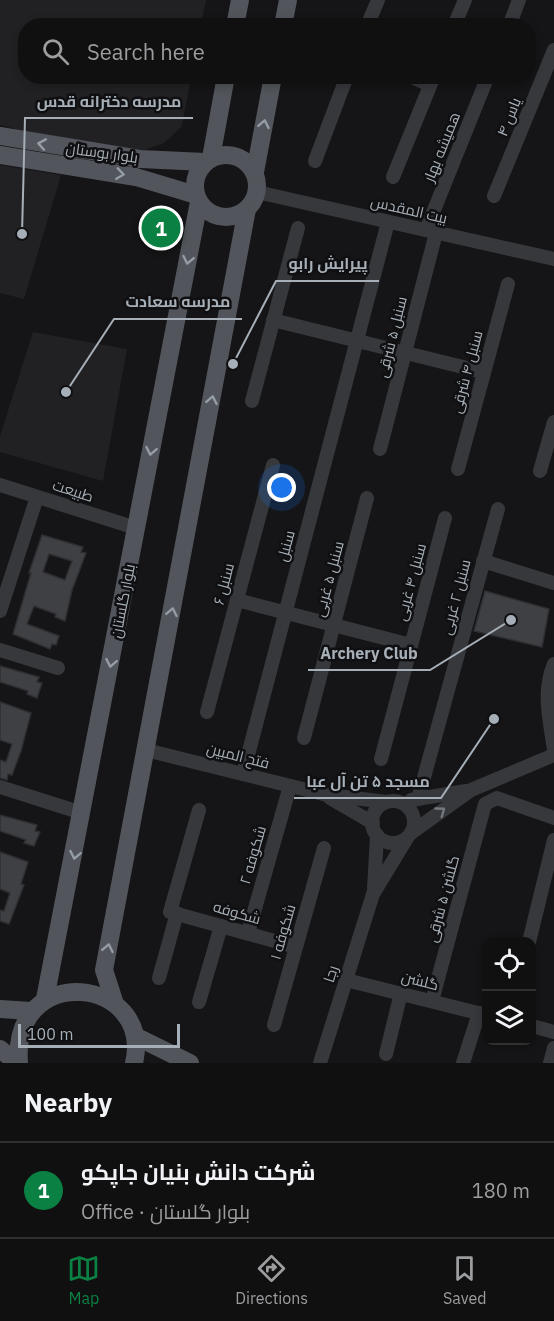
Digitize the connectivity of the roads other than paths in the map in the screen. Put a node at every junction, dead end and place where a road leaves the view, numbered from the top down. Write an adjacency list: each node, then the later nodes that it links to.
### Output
1 (240, 0): 6 (main road)
2 (288, 0): 7 (main road)
3 (378, 0): 8 (street)
4 (465, 0): 9 (street)
5 (519, 0): 10 (street)
6 (237, 18)
7 (285, 18)
8 (370, 18)
9 (457, 18)
10 (512, 18)
11 (554, 50): 24 (street, یاس ۴)
12 (224, 84): 19 (main road)
13 (272, 84): 21 (main road, one-way to 13)
14 (344, 84): 20 (street)
15 (431, 84): 22 (street)
16 (485, 84): 29 (street, همیشه بهار)
17 (0, 136): 19 (main road, بلوار بوستان, one-way to 17)
18 (0, 154): 25 (main road, بلوار بوستان, one-way to 25)
19 (208, 160): 21 (main road); 25 (main road)
20 (315, 161)
21 (255, 172): 23 (main road)
22 (393, 177)
23 (257, 192): 26 (main road); 27 (street, بیت المقدس)
24 (494, 196)
25 (197, 199): 26 (main road); 47 (main road, بلوار گلستان, one-way to 47)
26 (247, 209): 60 (main road, one-way to 26)
27 (388, 222): 29 (street, بیت المقدس); 33 (street, سنبل)
28 (298, 228): 32 (street)
29 (431, 232): 30 (street, بیت المقدس); 34 (street, سنبل ۵ شرقی)
30 (554, 259)
31 (508, 284): 35 (street, سنبل ۴ شرقی)
32 (273, 320): 33 (street); 36 (street)
33 (356, 341): 34 (street); 52 (street, سنبل)
34 (405, 353): 35 (street); 38 (street, سنبل ۵ شرقی)
35 (483, 372): 40 (street, سنبل ۴ شرقی)
36 (252, 401)
37 (554, 422): 41 (street)
38 (380, 449)
39 (273, 465): 50 (street, سنبل ۶)
40 (458, 469)
41 (540, 471)
42 (0, 485): 43 (street, طبیعت)
43 (37, 497): 47 (street, طبیعت); 51 (street)
44 (367, 498): 53 (street, سنبل ۵ غربی)
45 (498, 509): 48 (street, سنبل ۲ غربی)
46 (445, 518): 54 (street, سنبل ۴ غربی)
47 (136, 528): 72 (main road, بلوار گلستان, one-way to 72)
48 (483, 561): 49 (street); 69 (street, سنبل ۲ غربی)
49 (554, 583)
50 (237, 600): 52 (street); 58 (street, سنبل ۶)
51 (0, 611)
52 (285, 613): 53 (street); 64 (street, سنبل)
53 (334, 625): 54 (street); 59 (street, سنبل ۵ غربی)
54 (411, 645): 63 (street, سنبل ۴ غربی)
55 (0, 650): 57 (street)
56 (554, 664): 61 (street)
57 (58, 668)
58 (207, 712)
59 (304, 738)
60 (146, 750): 64 (street, فتح المبین); 90 (main road, one-way to 60)
61 (554, 750)
62 (554, 755): 67 (street)
63 (381, 759)
64 (243, 774): 65 (street, فتح المبین)
65 (290, 786): 68 (street, فتح المبین); 81 (street, شکوفه ۲)
66 (0, 787): 72 (street)
67 (471, 790): 69 (street); 75 (street, one-way to 67)
68 (323, 794): 70 (street); 74 (street)
69 (418, 799): 70 (street)
70 (392, 802): 74 (street); 75 (street)
71 (199, 810): 79 (street)
72 (82, 813): 87 (main road, بلوار گلستان, one-way to 87)
73 (554, 818): 88 (street, گلشن ۵ شرقی)
74 (375, 829): 75 (street); 78 (street)
75 (409, 835): 78 (street)
76 (554, 840): 82 (street)
77 (324, 848): 83 (street, شکوفه ۱)
78 (374, 894): 85 (street, رجا)
79 (173, 913): 80 (street, شکوفه); 84 (street)
80 (221, 926): 81 (street, شکوفه); 89 (street)
81 (248, 933): 83 (street, شکوفه)
82 (530, 937)
83 (296, 946): 94 (street, شکوفه ۱)
84 (159, 978)
85 (346, 980): 86 (street, گلشن); 104 (street, رجا)
86 (401, 993): 88 (street, گلشن); 100 (street)
87 (45, 999): 90 (main road); 92 (main road)
88 (432, 1001): 93 (street, گلشن)
89 (199, 1002)
90 (115, 1004): 97 (main road)
91 (0, 1009): 92 (main road)
92 (31, 1011): 101 (main road)
93 (482, 1014): 105 (street)
94 (274, 1025)
95 (536, 1027): 96 (street)
96 (554, 1032)
97 (135, 1036): 102 (main road); 103 (main road)
98 (554, 1048): 106 (street)
99 (0, 1049): 101 (main road)
100 (386, 1054)
101 (18, 1063)
102 (134, 1063)
103 (190, 1063)
104 (320, 1063)
105 (463, 1063)
106 (550, 1063)

